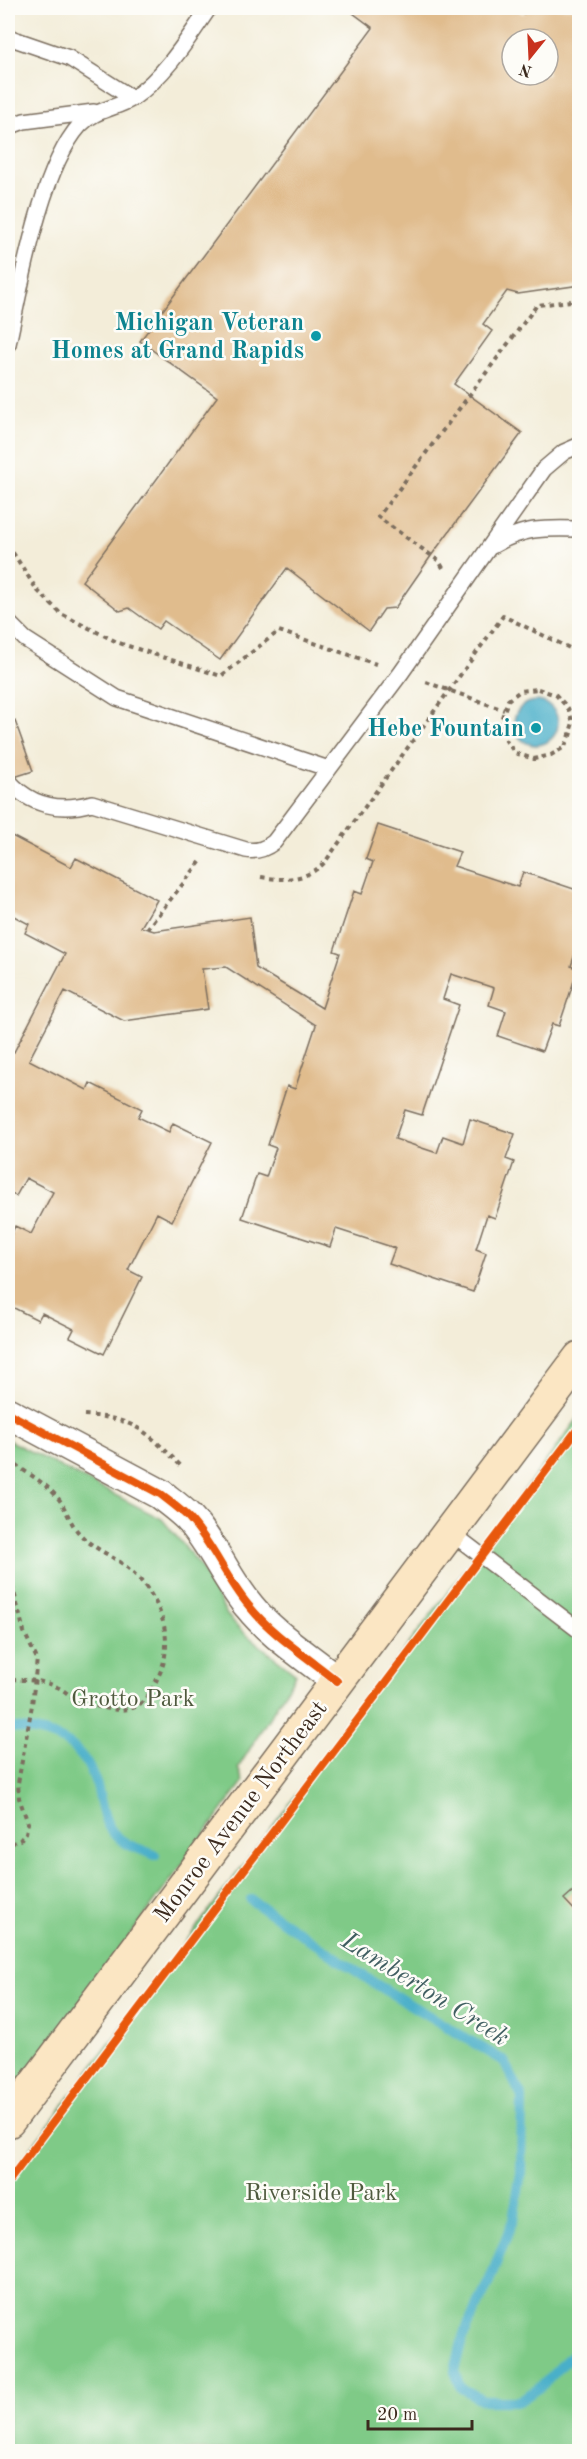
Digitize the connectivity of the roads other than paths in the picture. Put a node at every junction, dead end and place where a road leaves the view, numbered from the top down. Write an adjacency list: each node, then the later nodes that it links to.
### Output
1 (209, 8): 3 (lane)
2 (8, 37): 3 (lane)
3 (132, 98): 4 (lane)
4 (97, 112): 5 (lane); 6 (lane)
5 (8, 127)
6 (8, 344)
7 (579, 445): 9 (lane)
8 (579, 529): 9 (lane)
9 (489, 547): 11 (lane)
10 (10, 631): 11 (lane)
11 (329, 769): 12 (lane)
12 (8, 780)
13 (579, 1358): 15 (main road, Monroe Avenue Northeast)
14 (8, 1413): 17 (street)
15 (449, 1531): 16 (lane); 17 (main road, Monroe Avenue Northeast)
16 (579, 1631)
17 (337, 1681): 18 (main road, Monroe Avenue Northeast)
18 (8, 2121)

